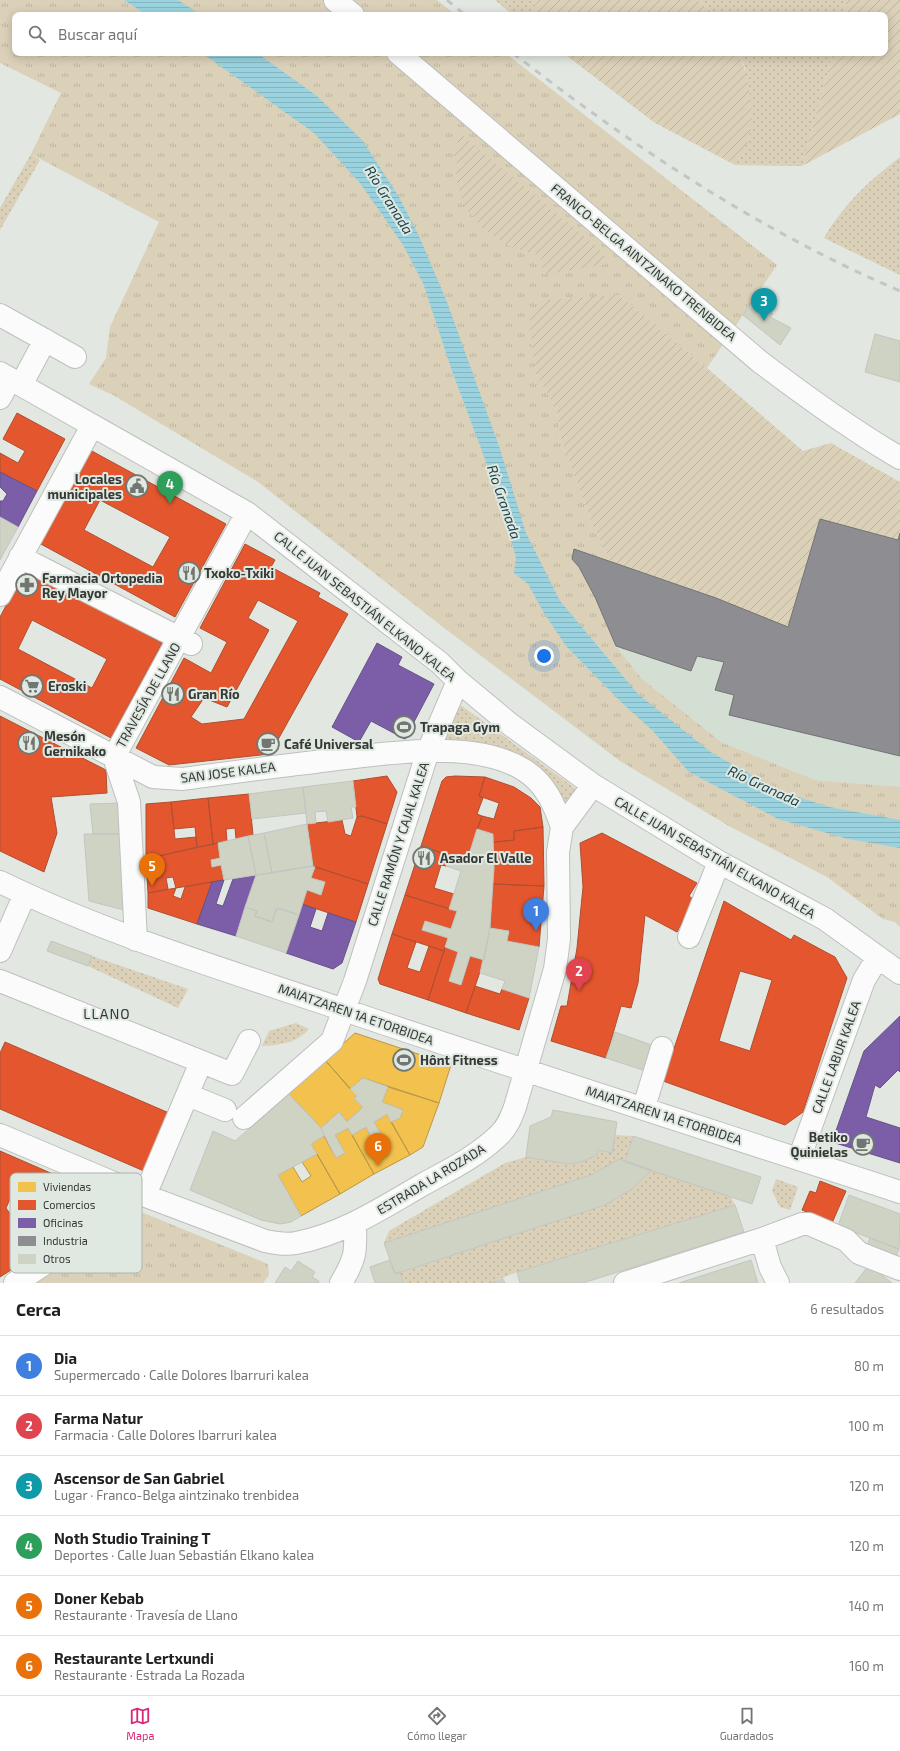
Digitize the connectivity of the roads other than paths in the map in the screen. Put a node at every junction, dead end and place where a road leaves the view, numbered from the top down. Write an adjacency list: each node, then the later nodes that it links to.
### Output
1 (335, 0): 2 (street)
2 (349, 12)
3 (402, 56): 10 (street, FRANCO-BELGA AINTZINAKO TRENBIDEA)
4 (0, 315): 5 (street)
5 (45, 340): 6 (street); 7 (street)
6 (76, 357)
7 (11, 379): 8 (street); 9 (street, CALLE JUAN SEBASTIÁN ELKANO KALEA)
8 (0, 398)
9 (92, 426): 11 (street, CALLE JUAN SEBASTIÁN ELKANO KALEA); 12 (street)
10 (900, 458)
11 (247, 513): 14 (street, TRAVESÍA DE LLANO); 15 (street, CALLE JUAN SEBASTIÁN ELKANO KALEA)
12 (20, 558): 13 (street); 14 (street)
13 (0, 595)
14 (185, 641): 18 (street, TRAVESÍA DE LLANO)
15 (458, 681): 17 (street, CALLE RAMÓN Y CAJAL KALEA); 19 (street, CALLE JUAN SEBASTIÁN ELKANO KALEA)
16 (0, 697): 18 (street, SAN JOSE KALEA)
17 (428, 751): 18 (street, SAN JOSE KALEA); 20 (street); 30 (street, CALLE RAMÓN Y CAJAL KALEA)
18 (114, 757): 25 (street, TRAVESÍA DE LLANO)
19 (593, 785): 20 (street); 21 (street, CALLE JUAN SEBASTIÁN ELKANO KALEA)
20 (562, 827): 34 (street, ESTRADA LA ROZADA)
21 (719, 862): 24 (street); 27 (street, CALLE JUAN SEBASTIÁN ELKANO KALEA)
22 (0, 882): 23 (street, MAIATZAREN 1A ETORBIDEA)
23 (25, 894): 25 (street, MAIATZAREN 1A ETORBIDEA); 26 (street)
24 (689, 937)
25 (136, 940): 30 (street, MAIATZAREN 1A ETORBIDEA)
26 (0, 952)
27 (878, 957): 28 (street, CALLE JUAN SEBASTIÁN ELKANO KALEA); 38 (street, CALLE LABUR KALEA)
28 (900, 973)
29 (0, 981): 33 (street)
30 (344, 1010): 34 (street, MAIATZAREN 1A ETORBIDEA); 35 (street, CALLE RAMÓN Y CAJAL KALEA)
31 (249, 1040): 33 (street)
32 (662, 1048): 36 (street)
33 (201, 1062): 35 (street)
34 (526, 1071): 36 (street, MAIATZAREN 1A ETORBIDEA); 43 (street, ESTRADA LA ROZADA)
35 (188, 1095): 40 (street)
36 (644, 1107): 38 (street, MAIATZAREN 1A ETORBIDEA)
37 (0, 1135): 39 (street, ESTRADA LA ROZADA)
38 (800, 1159): 41 (street, MAIATZAREN 1A ETORBIDEA)
39 (90, 1173)
40 (142, 1183)
41 (900, 1192)
42 (142, 1195): 43 (street, ESTRADA LA ROZADA)
43 (355, 1223): 48 (street)
44 (762, 1239): 45 (street); 49 (street); 50 (street)
45 (900, 1269)
46 (30, 1273): 47 (street)
47 (15, 1283)
48 (341, 1283)
49 (625, 1283)
50 (778, 1283)

